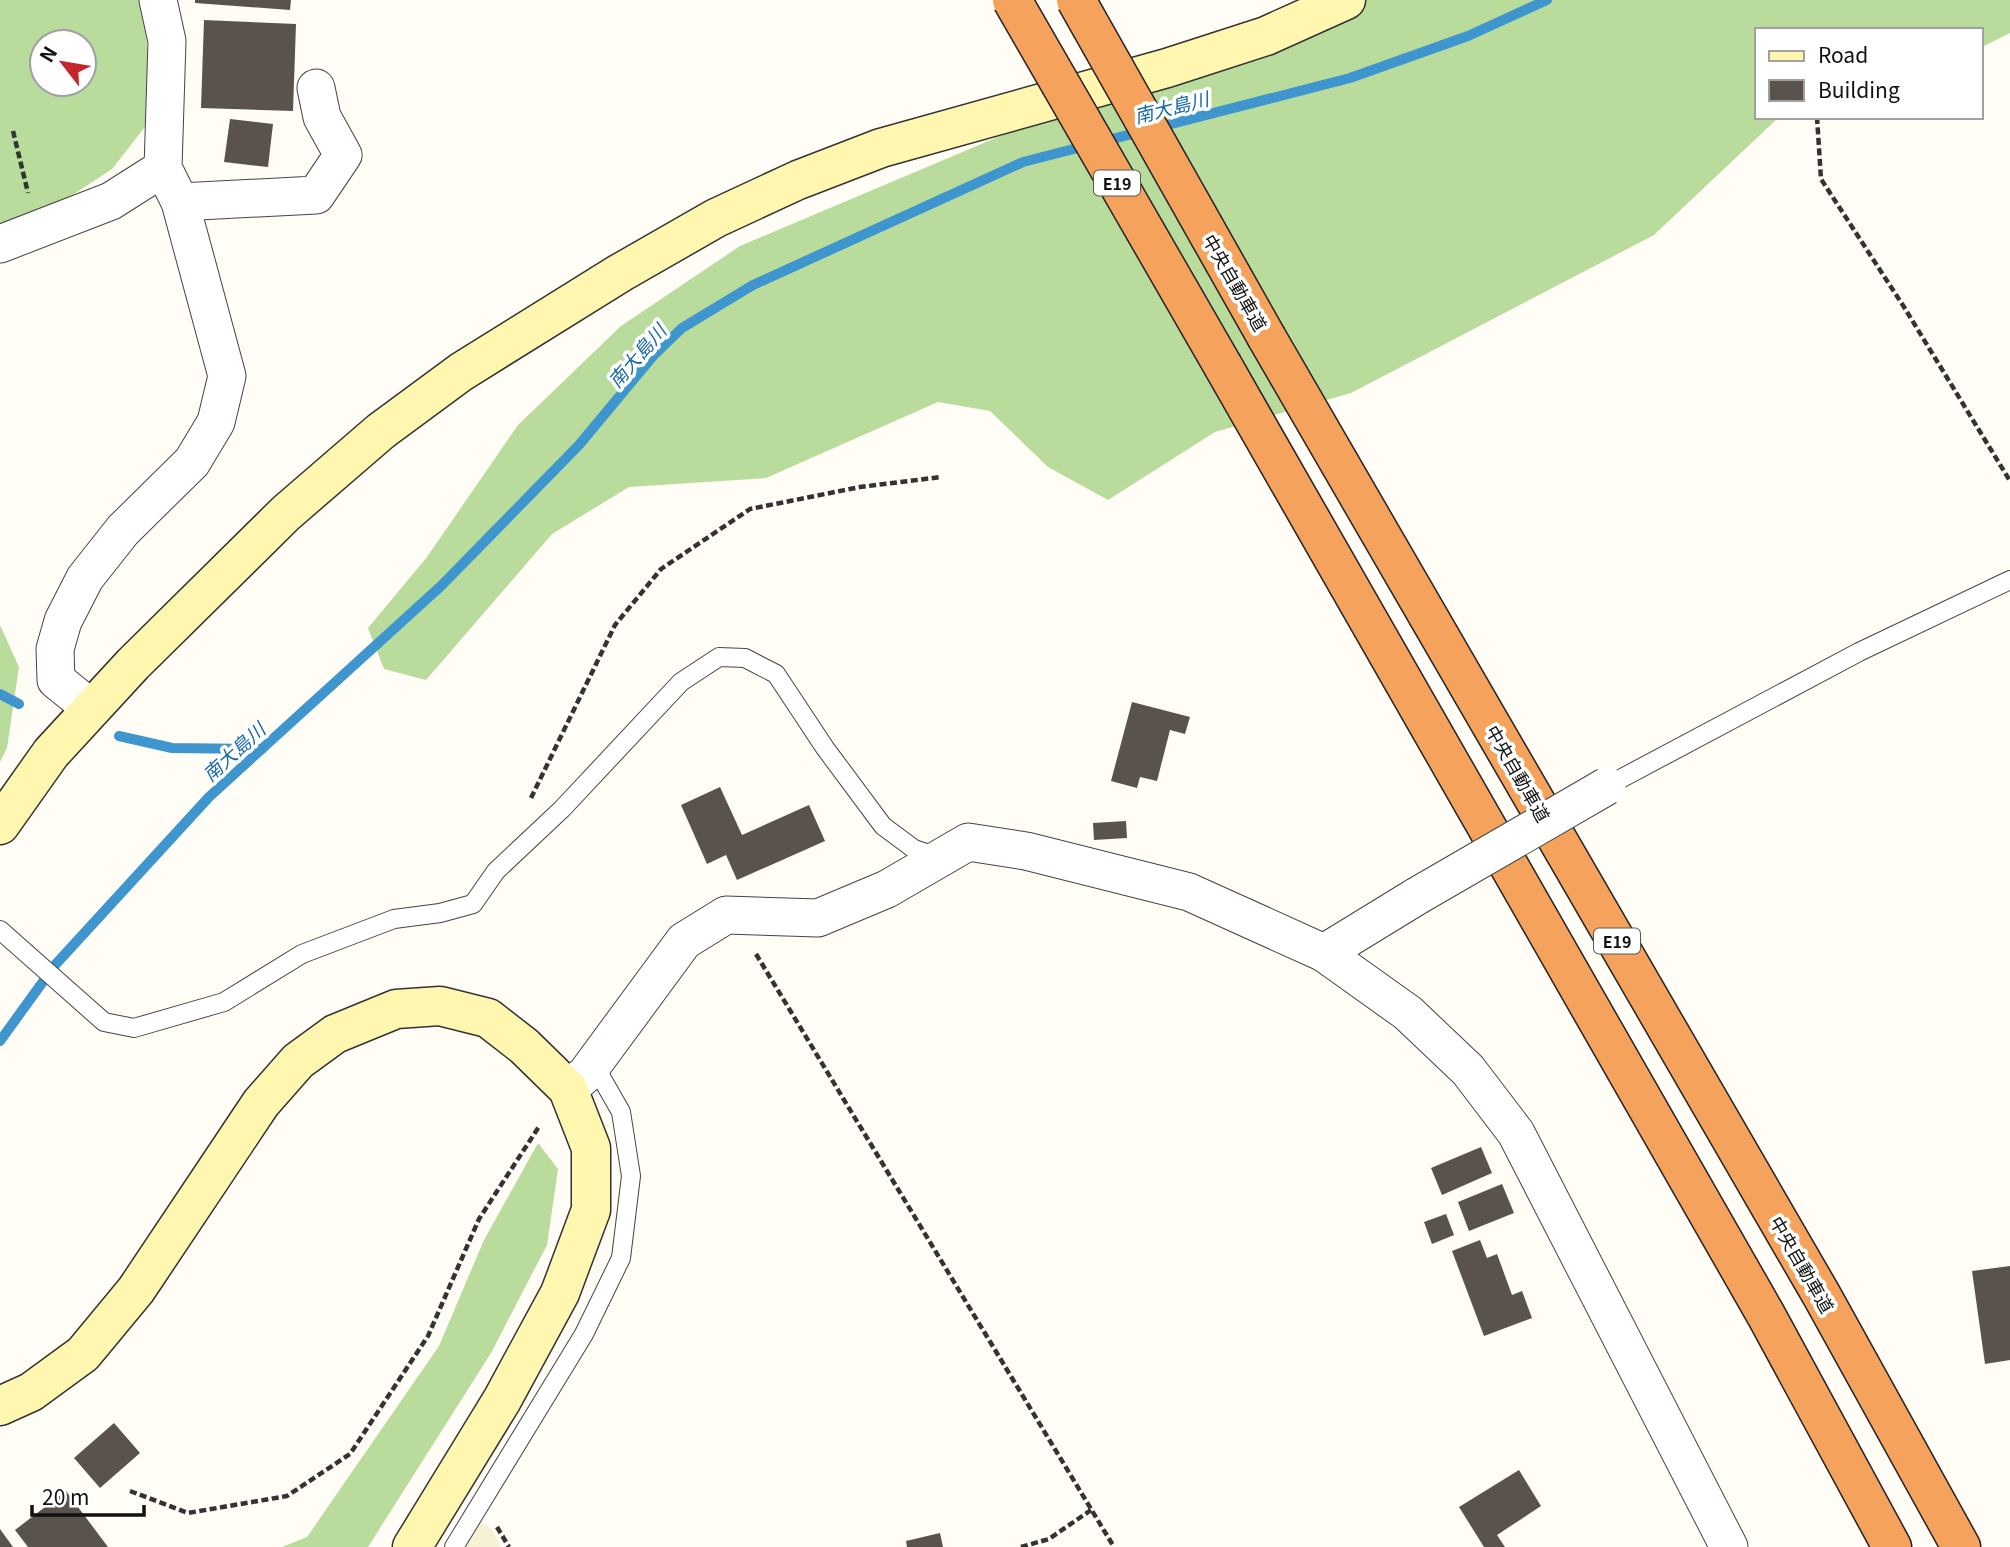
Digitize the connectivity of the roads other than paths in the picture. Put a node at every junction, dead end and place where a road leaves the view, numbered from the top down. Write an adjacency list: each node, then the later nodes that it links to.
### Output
1 (158, 0): 6 (street)
2 (1012, 0): 21 (highway, E19, bridge)
3 (1076, 0): 22 (highway, 中央自動車道 / E19, bridge)
4 (1346, 0): 10 (street)
5 (316, 88): 7 (street)
6 (163, 168): 7 (street); 8 (street)
7 (180, 202): 10 (street)
8 (8, 241)
9 (2010, 580): 11 (lane)
10 (92, 709): 12 (street)
11 (1607, 786): 15 (street, bridge)
12 (0, 825)
13 (942, 858): 14 (lane); 15 (street); 16 (street)
14 (0, 930)
15 (1324, 953): 18 (street)
16 (581, 1076): 17 (street); 19 (street); 20 (lane)
17 (0, 1406)
18 (1723, 1545)
19 (412, 1547)
20 (454, 1547)
21 (1892, 1547)
22 (1961, 1547)

